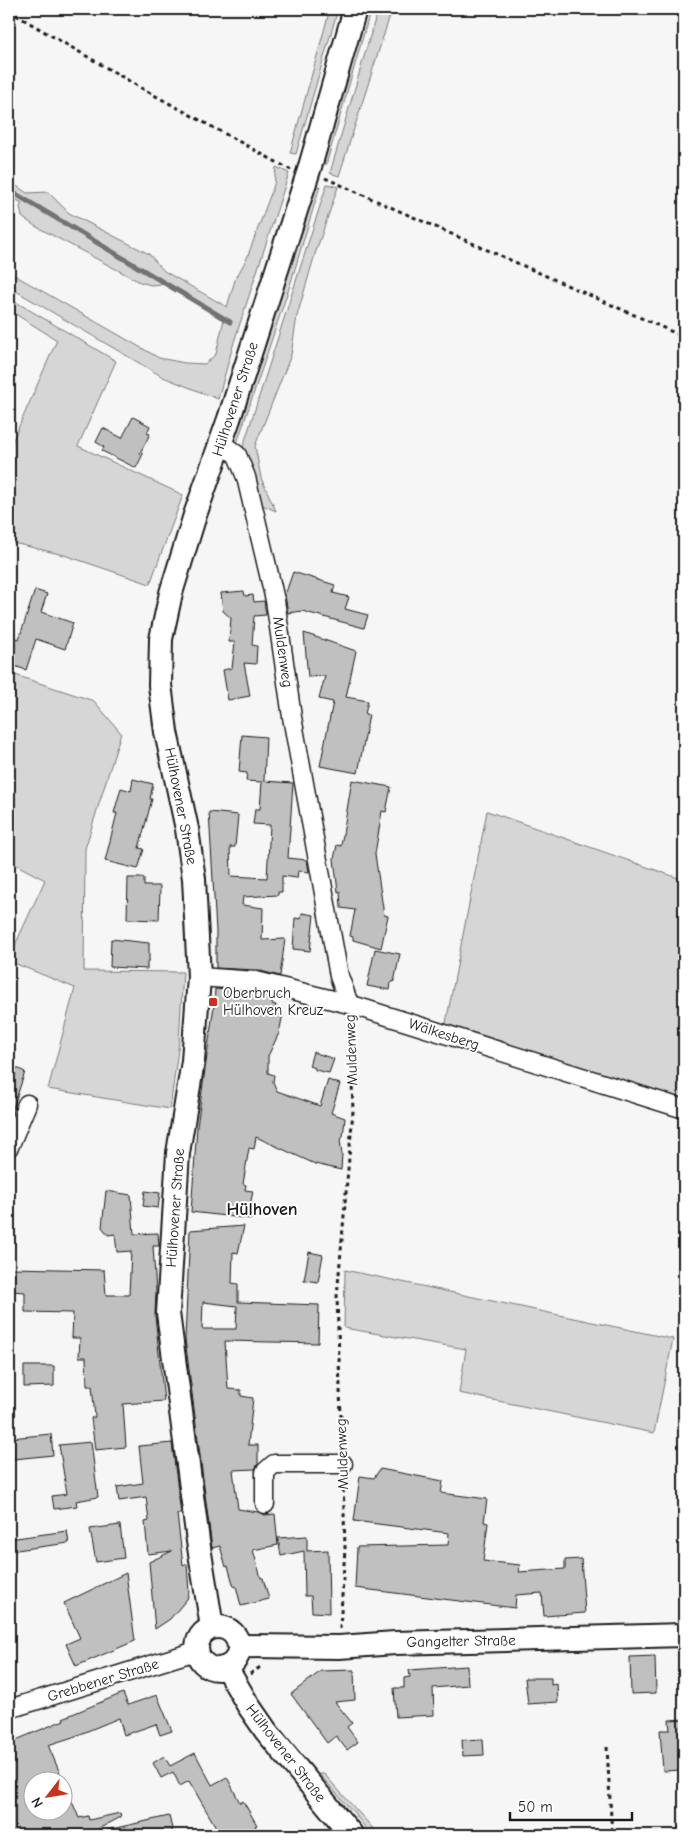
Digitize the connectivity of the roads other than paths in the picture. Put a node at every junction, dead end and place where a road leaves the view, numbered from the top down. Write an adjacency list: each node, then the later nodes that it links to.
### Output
1 (355, 9): 2 (main road, Hülhovener Straße)
2 (221, 443): 3 (main road, Hülhovener Straße); 4 (street, Muldenweg)
3 (199, 977): 4 (street, Wälkesberg); 10 (main road, Hülhovener Straße)
4 (349, 1004): 6 (street, Wälkesberg)
5 (27, 1104): 7 (street)
6 (684, 1109)
7 (9, 1147)
8 (343, 1464): 9 (street)
9 (265, 1504)
10 (212, 1627): 12 (main road); 13 (main road)
11 (684, 1635): 12 (main road, Gangelter Straße)
12 (239, 1646): 14 (main road)
13 (196, 1650): 14 (main road); 15 (street, Grebbener Straße)
14 (226, 1667): 16 (main road, Hülhovener Straße)
15 (9, 1709)
16 (352, 1835)

